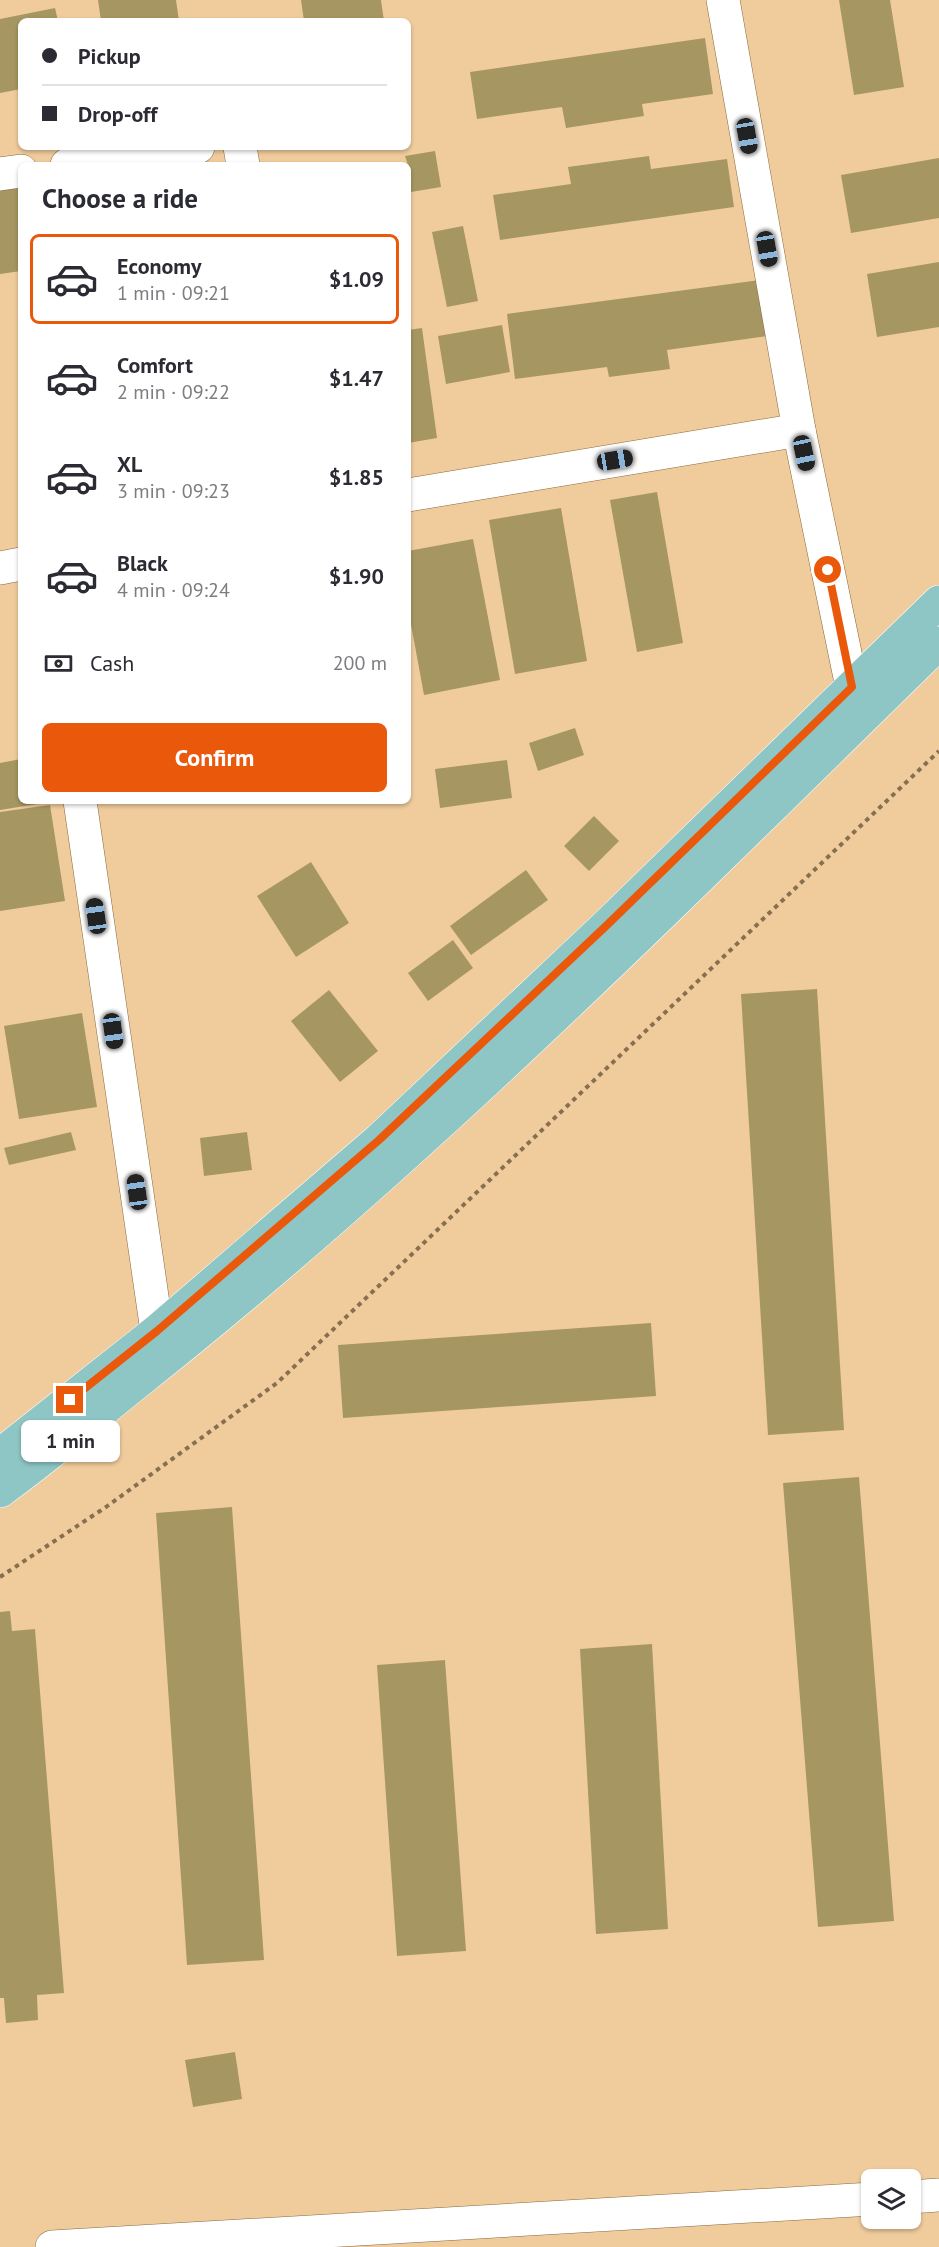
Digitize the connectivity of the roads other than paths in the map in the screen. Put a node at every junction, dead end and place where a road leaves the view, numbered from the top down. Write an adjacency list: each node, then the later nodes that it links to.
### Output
1 (723, 0): 6 (street)
2 (176, 150): 3 (street)
3 (89, 162)
4 (18, 171): 5 (street)
5 (0, 174)
6 (799, 430): 7 (street); 12 (street)
7 (411, 495)
8 (18, 565): 9 (street)
9 (0, 568)
10 (939, 603): 12 (main road)
11 (939, 644): 16 (main road)
12 (852, 687): 14 (main road)
13 (80, 804): 14 (street)
14 (157, 1331): 15 (main road)
15 (0, 1455)
16 (0, 1491)
17 (939, 2196): 18 (street)
18 (921, 2197)
19 (861, 2200): 20 (street)
20 (52, 2247)

